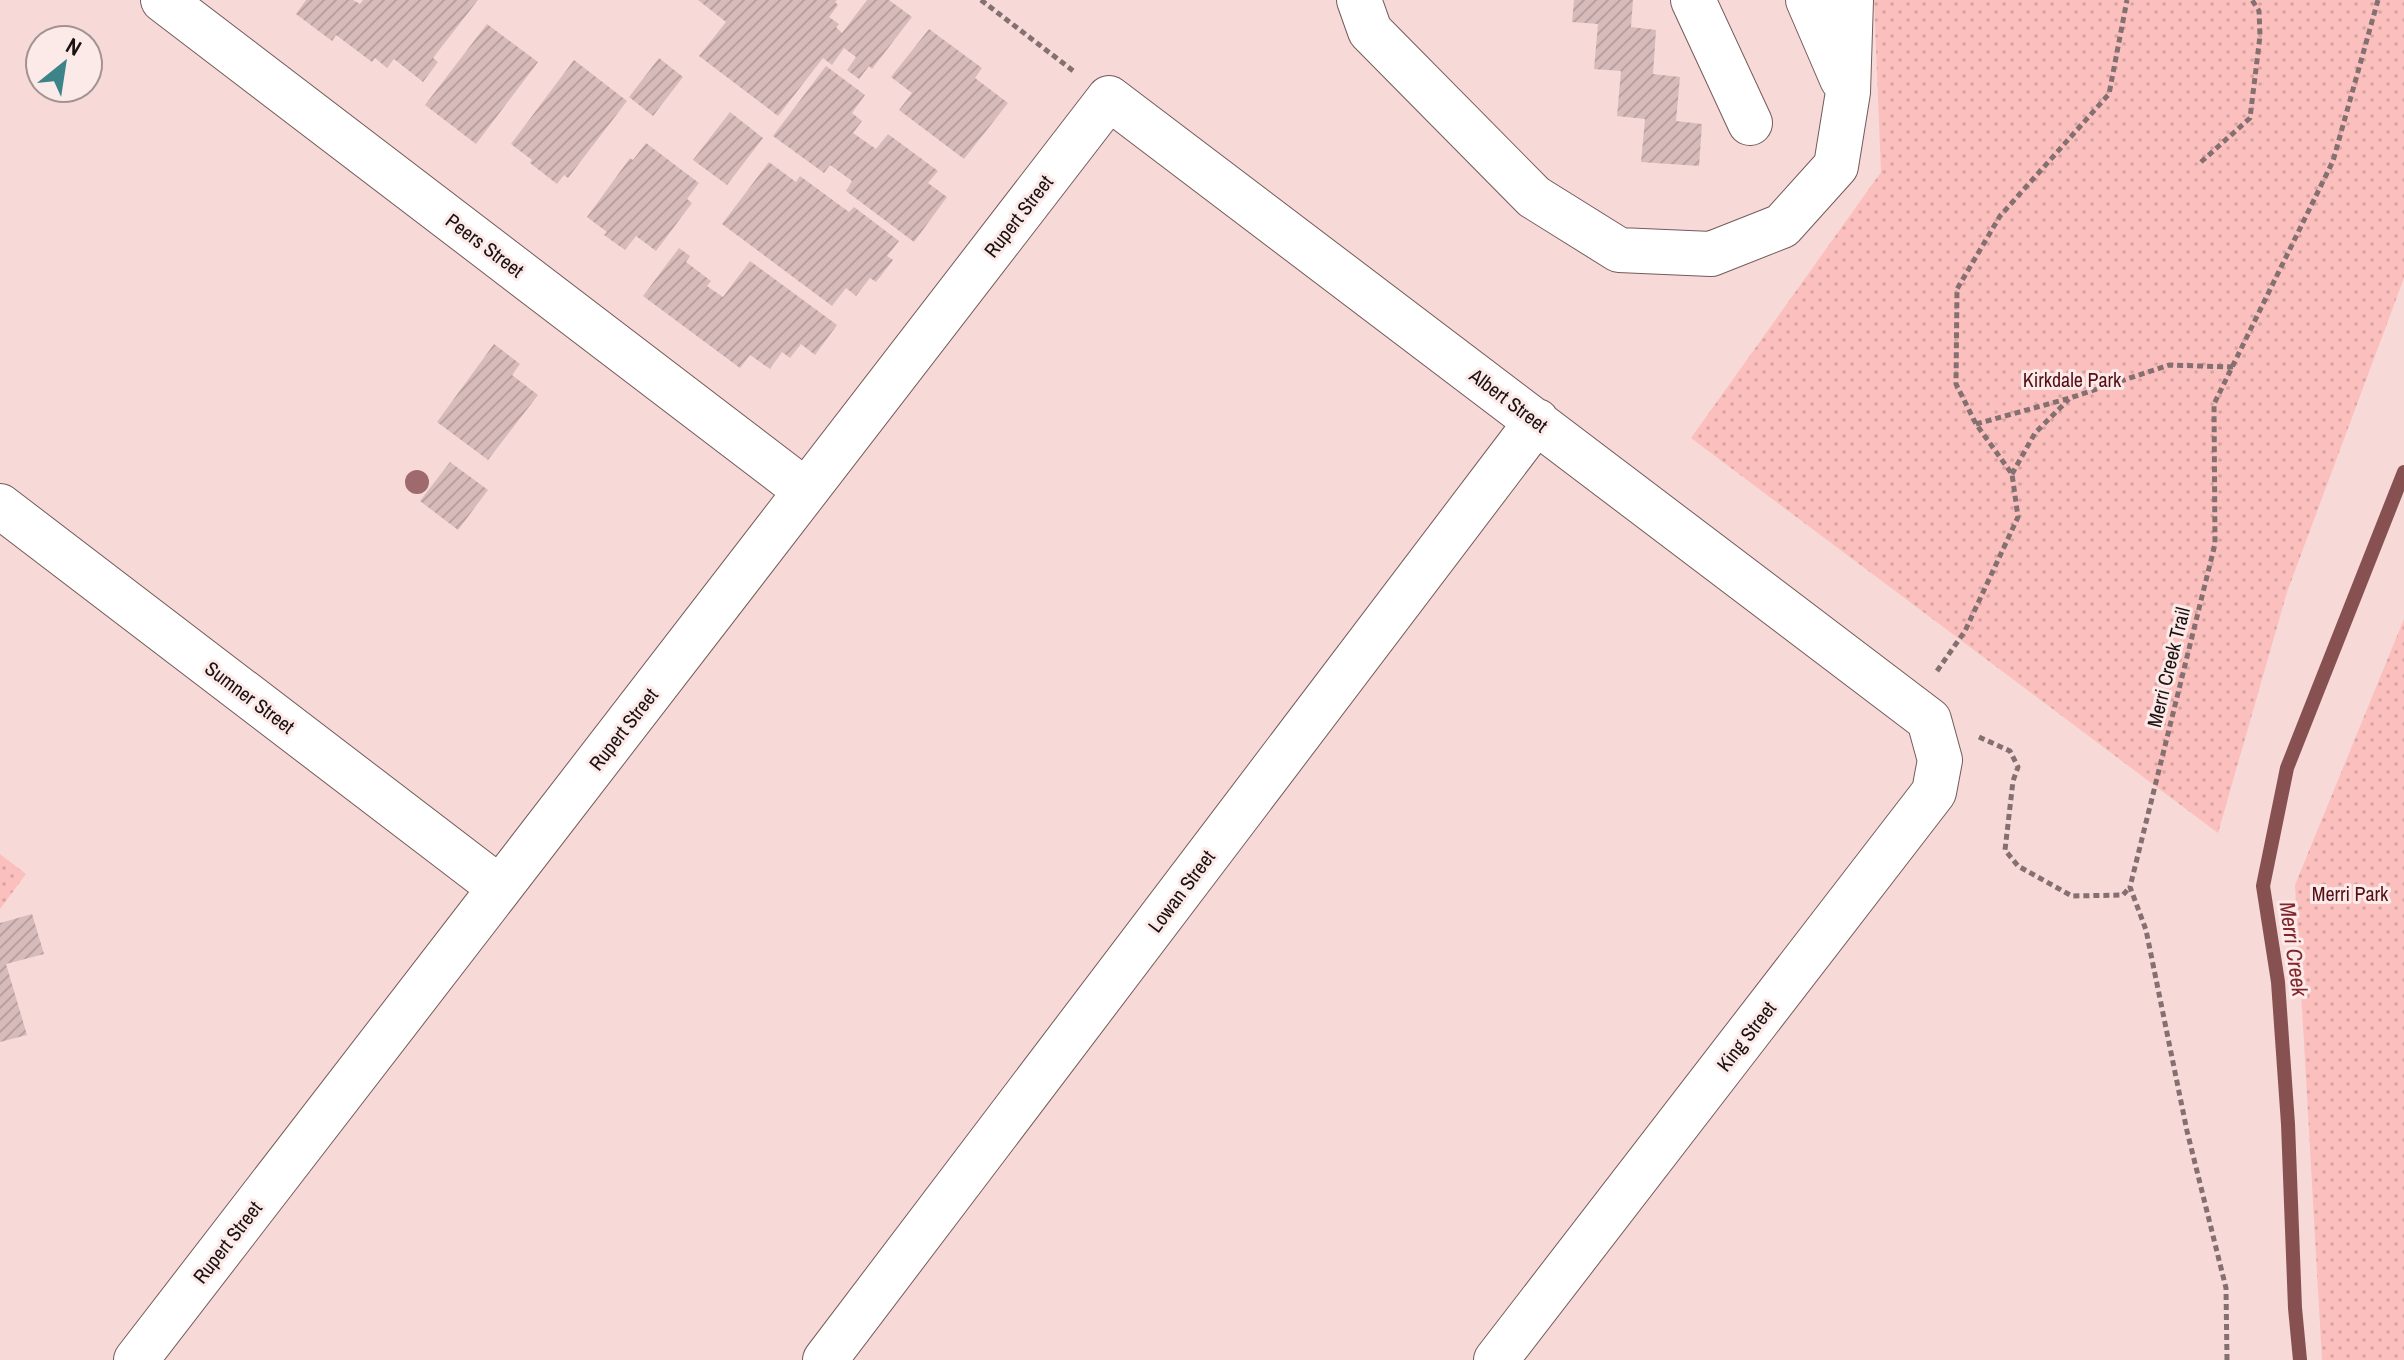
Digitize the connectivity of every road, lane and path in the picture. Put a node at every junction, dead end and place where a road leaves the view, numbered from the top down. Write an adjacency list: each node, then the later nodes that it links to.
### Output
1 (163, 0): 19 (street, Peers Street)
2 (981, 0): 11 (path)
3 (1359, 0): 10 (street)
4 (1693, 0): 12 (street)
5 (1808, 0): 10 (street)
6 (1851, 0): 10 (street)
7 (2127, 0): 17 (path)
8 (2252, 0): 13 (path)
9 (2378, 0): 14 (path, Merri Creek Trail)
10 (1848, 92)
11 (1109, 98): 16 (street, Albert Street); 19 (street, Rupert Street)
12 (1750, 123)
13 (2201, 162)
14 (2233, 367): 15 (path); 22 (path, Merri Creek Trail)
15 (2070, 398): 17 (path); 18 (path)
16 (1537, 421): 21 (street, Albert Street); 25 (street, Lowan Street)
17 (1976, 424): 18 (path)
18 (2012, 474): 21 (path)
19 (806, 491): 23 (street, Rupert Street)
20 (0, 506): 23 (street, Sumner Street)
21 (1919, 711): 22 (path); 26 (street, King Street)
22 (2130, 887): 27 (path)
23 (500, 888): 24 (street, Rupert Street)
24 (136, 1360)
25 (825, 1360)
26 (1496, 1360)
27 (2227, 1360)

